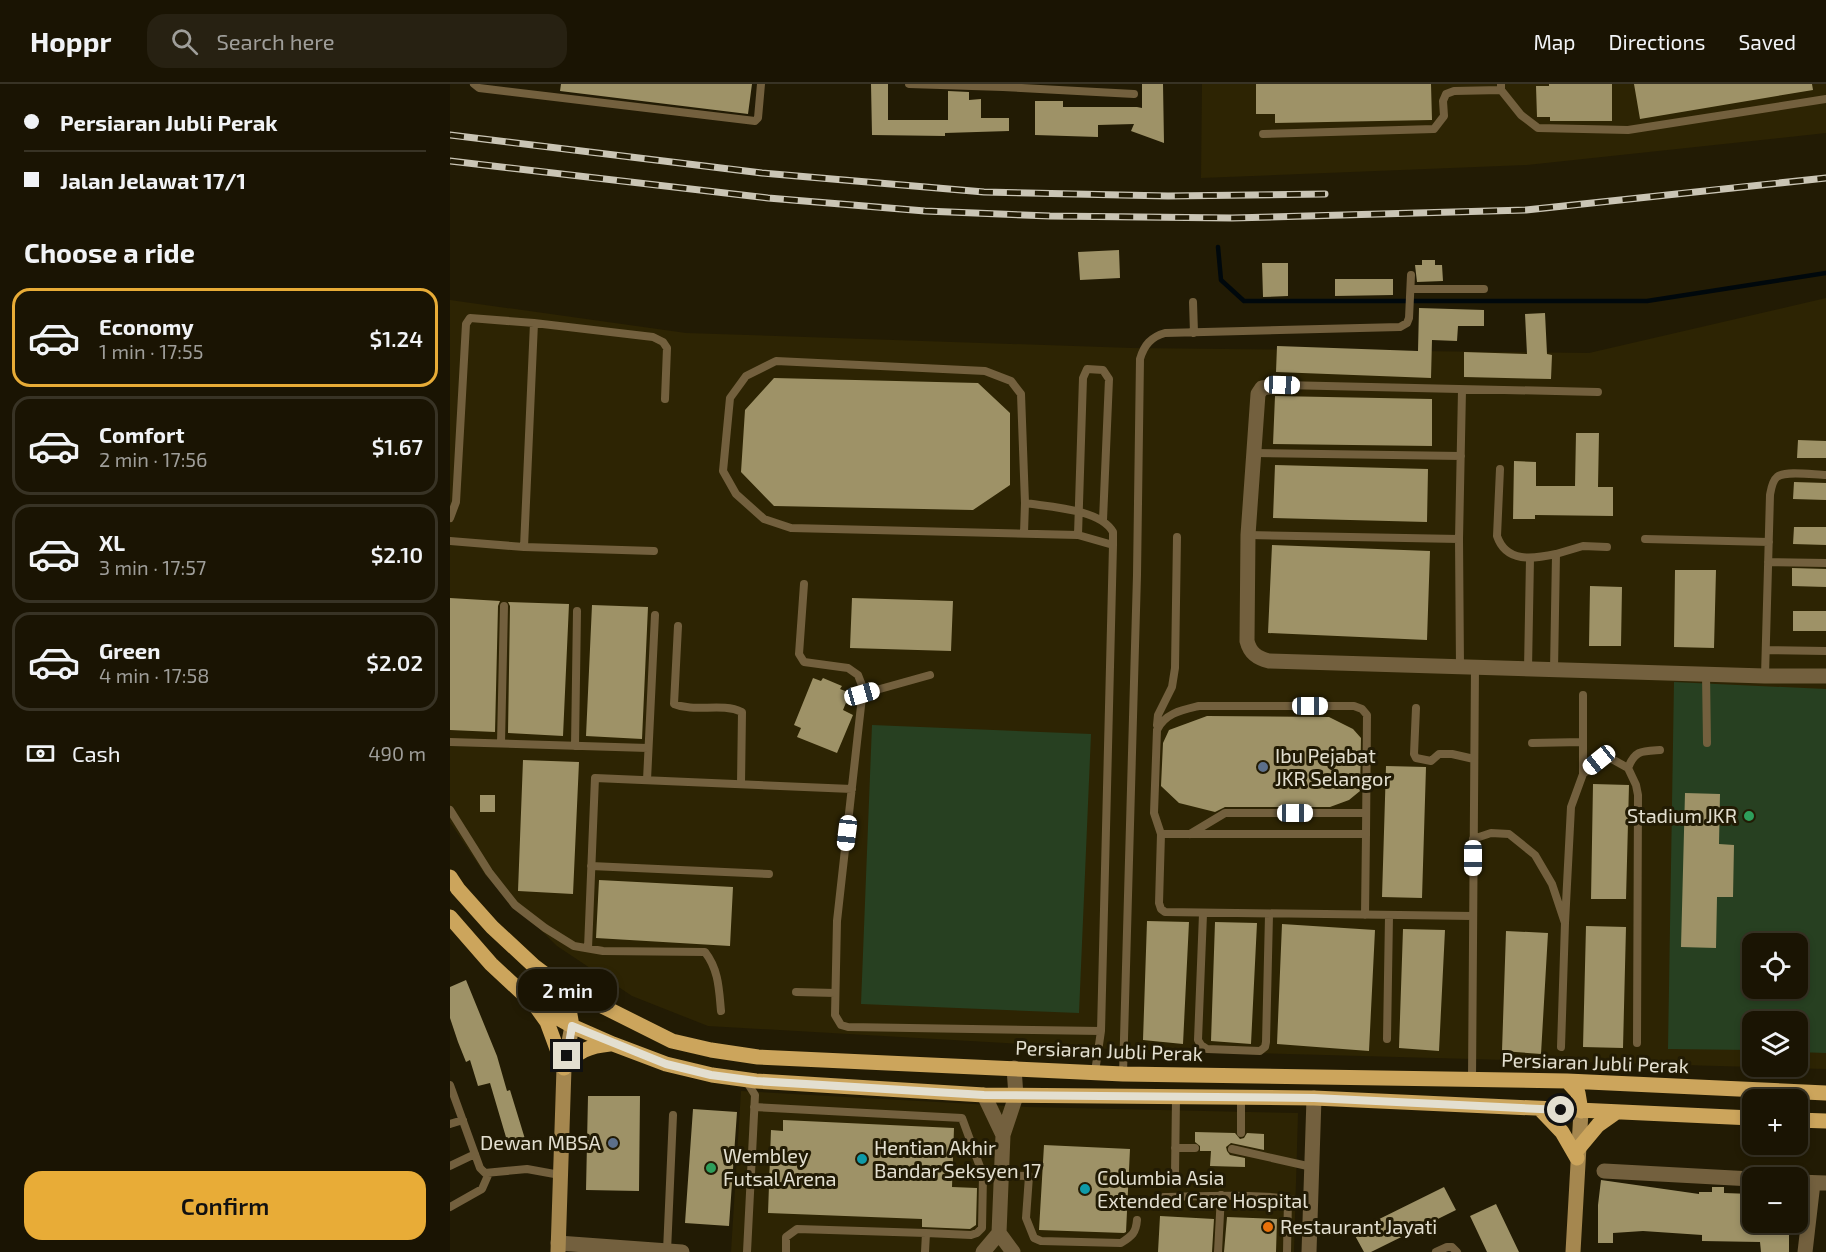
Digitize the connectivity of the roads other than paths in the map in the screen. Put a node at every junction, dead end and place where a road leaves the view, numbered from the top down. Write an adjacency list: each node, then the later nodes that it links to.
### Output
1 (474, 84): 2 (lane)
2 (761, 84)
3 (909, 84): 4 (lane)
4 (1003, 85): 6 (lane)
5 (1501, 87): 7 (lane); 8 (lane)
6 (1134, 94)
7 (1826, 99)
8 (1263, 134)
9 (1411, 275): 11 (lane)
10 (1484, 289): 11 (lane)
11 (1411, 290): 14 (lane)
12 (1193, 302): 14 (lane)
13 (534, 323): 18 (lane); 25 (lane); 36 (lane)
14 (1194, 333): 106 (lane)
15 (1282, 385): 16 (lane); 19 (street)
16 (1462, 390): 17 (lane); 20 (lane)
17 (1598, 392)
18 (665, 399)
19 (1254, 453): 20 (lane); 29 (street)
20 (1461, 456): 31 (lane)
21 (1500, 469): 40 (lane)
22 (1826, 475): 34 (lane)
23 (1024, 503): 24 (lane); 27 (lane); 27 (lane)
24 (1078, 512): 26 (lane); 26 (lane); 28 (lane)
25 (450, 518)
26 (1103, 520): 35 (lane)
27 (1024, 533): 28 (lane)
28 (1078, 535): 35 (lane)
29 (1248, 535): 31 (lane); 50 (street)
30 (1177, 537): 60 (lane)
31 (1459, 539): 50 (lane)
32 (1645, 539): 34 (lane)
33 (450, 541): 36 (lane)
34 (1769, 542): 41 (lane)
35 (1113, 545): 98 (lane)
36 (524, 547): 38 (lane)
37 (1607, 547): 39 (lane)
38 (654, 551)
39 (1556, 554): 40 (lane); 52 (lane)
40 (1530, 558): 51 (lane)
41 (1768, 562): 42 (lane); 48 (lane)
42 (1826, 563)
43 (804, 584): 57 (lane)
44 (504, 606): 63 (lane)
45 (577, 611): 66 (lane)
46 (655, 615): 67 (lane)
47 (678, 626): 73 (lane)
48 (1766, 650): 49 (lane); 55 (lane)
49 (1826, 651)
50 (1468, 667): 51 (street); 69 (lane)
51 (1528, 669): 52 (street)
52 (1554, 670): 53 (street)
53 (1706, 674): 55 (street); 65 (lane)
54 (930, 675): 57 (lane)
55 (1766, 676): 56 (street)
56 (1826, 676)
57 (862, 694): 74 (lane)
58 (1583, 696): 62 (lane)
59 (1416, 708): 69 (lane)
60 (1157, 730): 76 (lane); 77 (lane)
61 (450, 742): 63 (lane)
62 (1582, 742): 64 (lane); 71 (lane)
63 (501, 743): 66 (lane)
64 (1532, 743)
65 (1707, 743)
66 (575, 746): 67 (lane)
67 (648, 748): 72 (lane)
68 (1660, 750): 70 (lane)
69 (1474, 759): 80 (lane)
70 (1628, 768): 71 (lane); 100 (lane)
71 (1583, 774): 90 (lane)
72 (647, 780): 73 (lane); 81 (lane)
73 (741, 784): 74 (lane)
74 (852, 789): 94 (lane)
75 (450, 810): 91 (lane)
76 (1366, 813): 78 (lane); 79 (lane)
77 (1161, 834): 78 (lane); 84 (lane)
78 (1188, 834): 79 (lane)
79 (1366, 834): 86 (lane)
80 (1473, 839): 88 (lane); 90 (lane)
81 (591, 866): 82 (lane); 91 (lane)
82 (769, 874)
83 (450, 877): 92 (main road, Persiaran Jubli Perak)
84 (1203, 914): 85 (lane); 85 (lane)
85 (1269, 915): 86 (lane)
86 (1365, 915): 87 (lane)
87 (1389, 916): 88 (lane); 99 (lane)
88 (1473, 916): 108 (lane)
89 (450, 917): 95 (main road)
90 (1565, 923): 102 (lane)
91 (588, 948): 96 (lane)
92 (558, 984): 97 (main road); 104 (main road, Persiaran Jubli Perak)
93 (796, 992): 94 (lane)
94 (835, 993): 98 (lane)
95 (535, 1005): 97 (main road); 103 (main road)
96 (721, 1011)
97 (572, 1026): 101 (main road); 103 (street)
98 (1101, 1030): 105 (lane)
99 (1387, 1040)
100 (1637, 1043)
101 (613, 1044): 103 (main road); 107 (main road)
102 (1561, 1047)
103 (564, 1068): 138 (street)
104 (1014, 1068): 105 (main road, Persiaran Jubli Perak); 113 (street)
105 (1095, 1072): 106 (main road, Persiaran Jubli Perak)
106 (1124, 1074): 108 (main road, Persiaran Jubli Perak)
107 (745, 1079): 112 (main road); 117 (lane)
108 (1472, 1080): 109 (main road, Persiaran Jubli Perak)
109 (1567, 1081): 111 (main road, Persiaran Jubli Perak); 119 (main road)
110 (450, 1085): 123 (lane)
111 (1826, 1094)
112 (984, 1095): 113 (main road); 128 (street)
113 (1016, 1096): 115 (main road); 128 (street)
114 (1241, 1097): 115 (main road); 116 (main road); 127 (lane)
115 (1176, 1098): 129 (lane)
116 (1314, 1098): 118 (main road); 135 (street)
117 (754, 1107): 139 (lane); 154 (lane)
118 (1541, 1110): 119 (main road); 133 (main road)
119 (1581, 1111): 120 (main road); 133 (street)
120 (1615, 1113): 122 (main road); 133 (main road)
121 (673, 1115): 153 (lane)
122 (1742, 1118)
123 (463, 1120): 126 (lane); 132 (lane)
124 (1808, 1120): 125 (main road)
125 (1826, 1121)
126 (450, 1124)
127 (1241, 1133)
128 (1003, 1135): 140 (street)
129 (1175, 1148): 130 (lane); 141 (lane)
130 (1195, 1148)
131 (1232, 1149): 135 (lane)
132 (475, 1154): 134 (lane); 137 (lane)
133 (1578, 1154): 164 (street)
134 (450, 1166)
135 (1312, 1167): 147 (street)
136 (1604, 1171): 142 (street)
137 (489, 1173): 138 (lane); 148 (lane)
138 (560, 1175): 152 (street)
139 (982, 1175): 140 (lane); 150 (lane)
140 (1002, 1175): 149 (lane); 151 (street)
141 (1175, 1175)
142 (1742, 1178)
143 (1820, 1183): 165 (street)
144 (1221, 1196): 145 (lane); 146 (lane); 159 (lane)
145 (1164, 1197)
146 (1287, 1198): 147 (lane); 160 (lane)
147 (1311, 1202): 161 (street)
148 (450, 1207)
149 (1137, 1220)
150 (926, 1233): 155 (lane); 156 (lane)
151 (999, 1233): 157 (street); 158 (street)
152 (558, 1247): 153 (street)
153 (675, 1251)
154 (747, 1252)
155 (786, 1252)
156 (925, 1252)
157 (983, 1252)
158 (1013, 1252)
159 (1218, 1252)
160 (1287, 1252)
161 (1309, 1252)
162 (1436, 1252): 163 (lane)
163 (1457, 1252)
164 (1573, 1252)
165 (1805, 1252)

